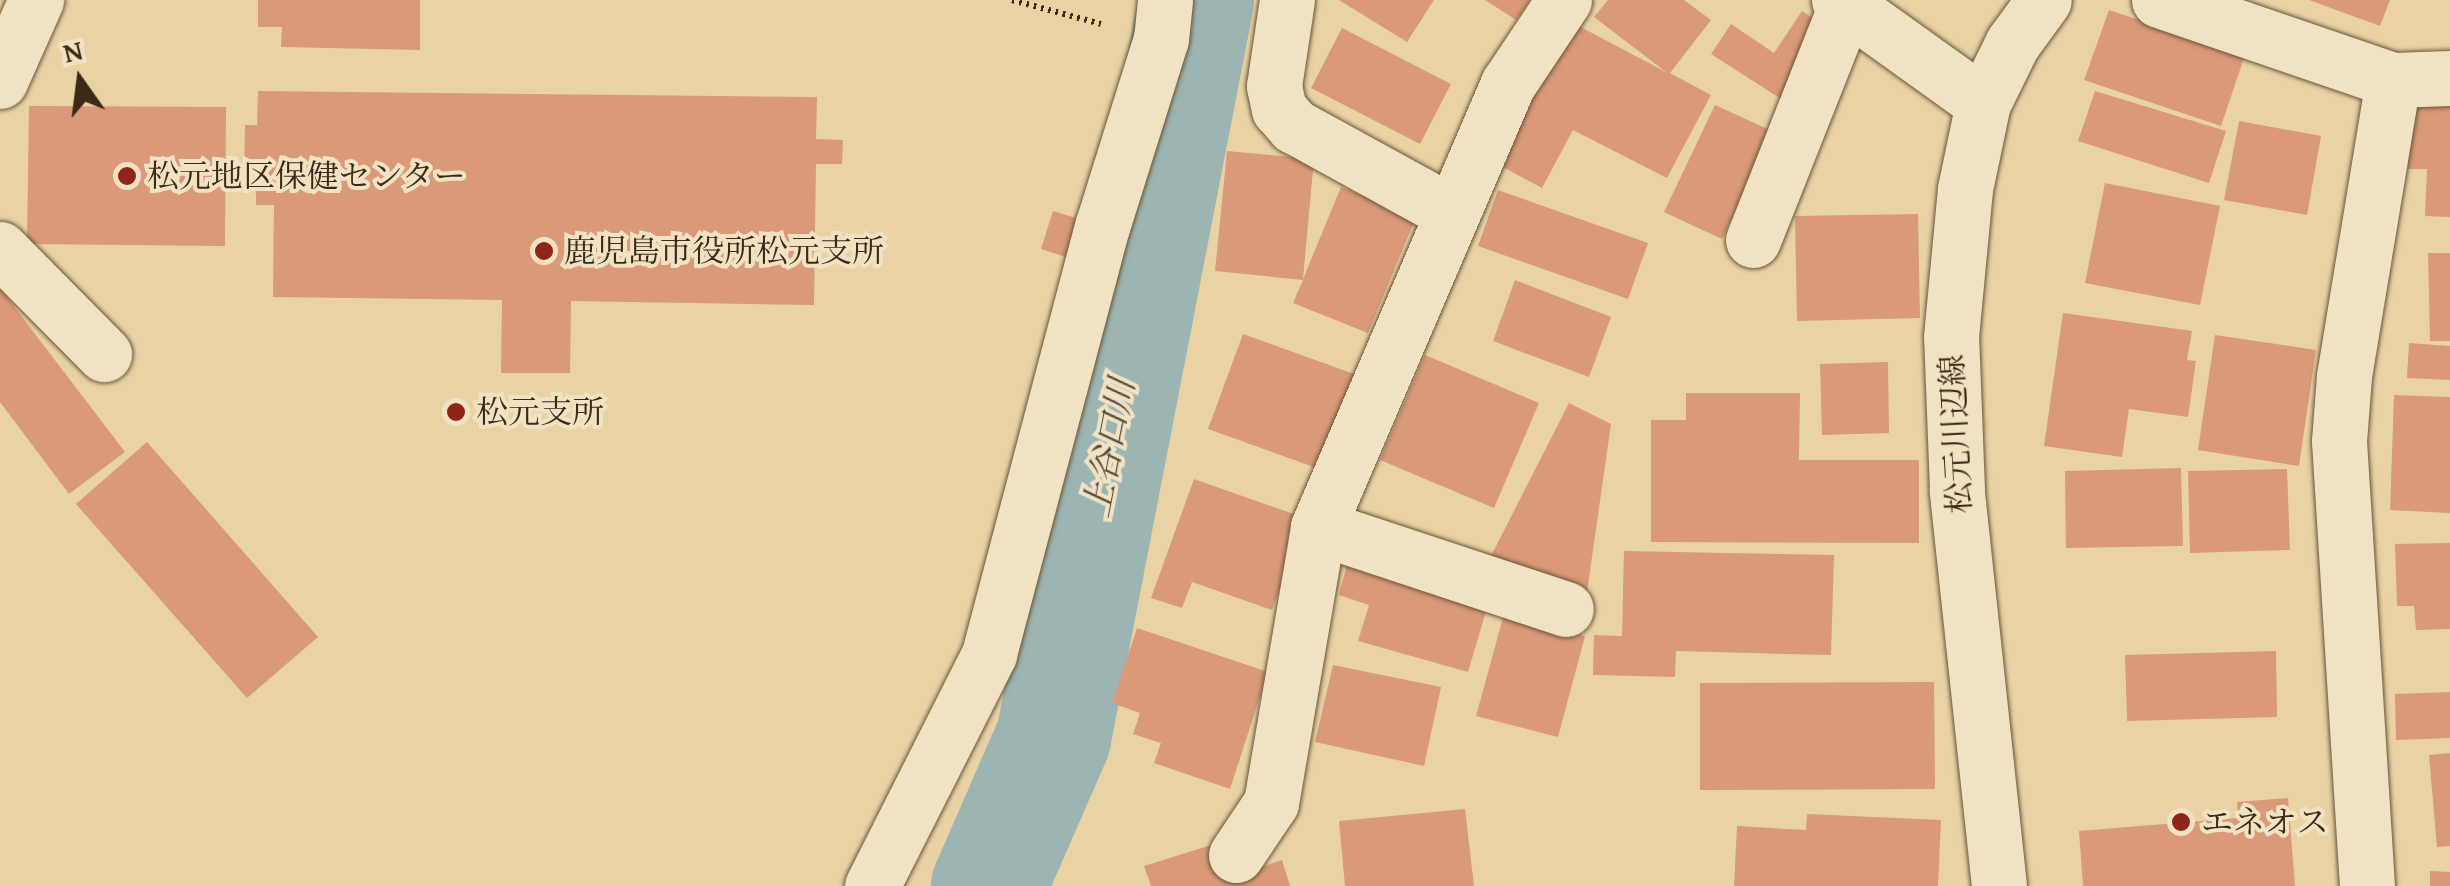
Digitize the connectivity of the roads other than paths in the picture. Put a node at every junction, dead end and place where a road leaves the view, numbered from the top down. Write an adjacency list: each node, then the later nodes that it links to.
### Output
1 (36, 0): 9 (street)
2 (1288, 0): 12 (street)
3 (1564, 0): 12 (street)
4 (2044, 0): 11 (street, 松元川辺線)
5 (2159, 0): 10 (street)
6 (1842, 3): 11 (street); 13 (street)
7 (1163, 20): 19 (street)
8 (2450, 78): 10 (street)
9 (0, 80)
10 (2393, 80): 21 (street)
11 (1983, 103): 20 (street, 松元川辺線)
12 (1452, 213): 16 (street)
13 (1753, 240)
14 (0, 249): 15 (street)
15 (104, 354)
16 (1318, 526): 17 (street); 18 (street)
17 (1566, 608)
18 (1236, 854)
19 (872, 886)
20 (1999, 886)
21 (2367, 886)

